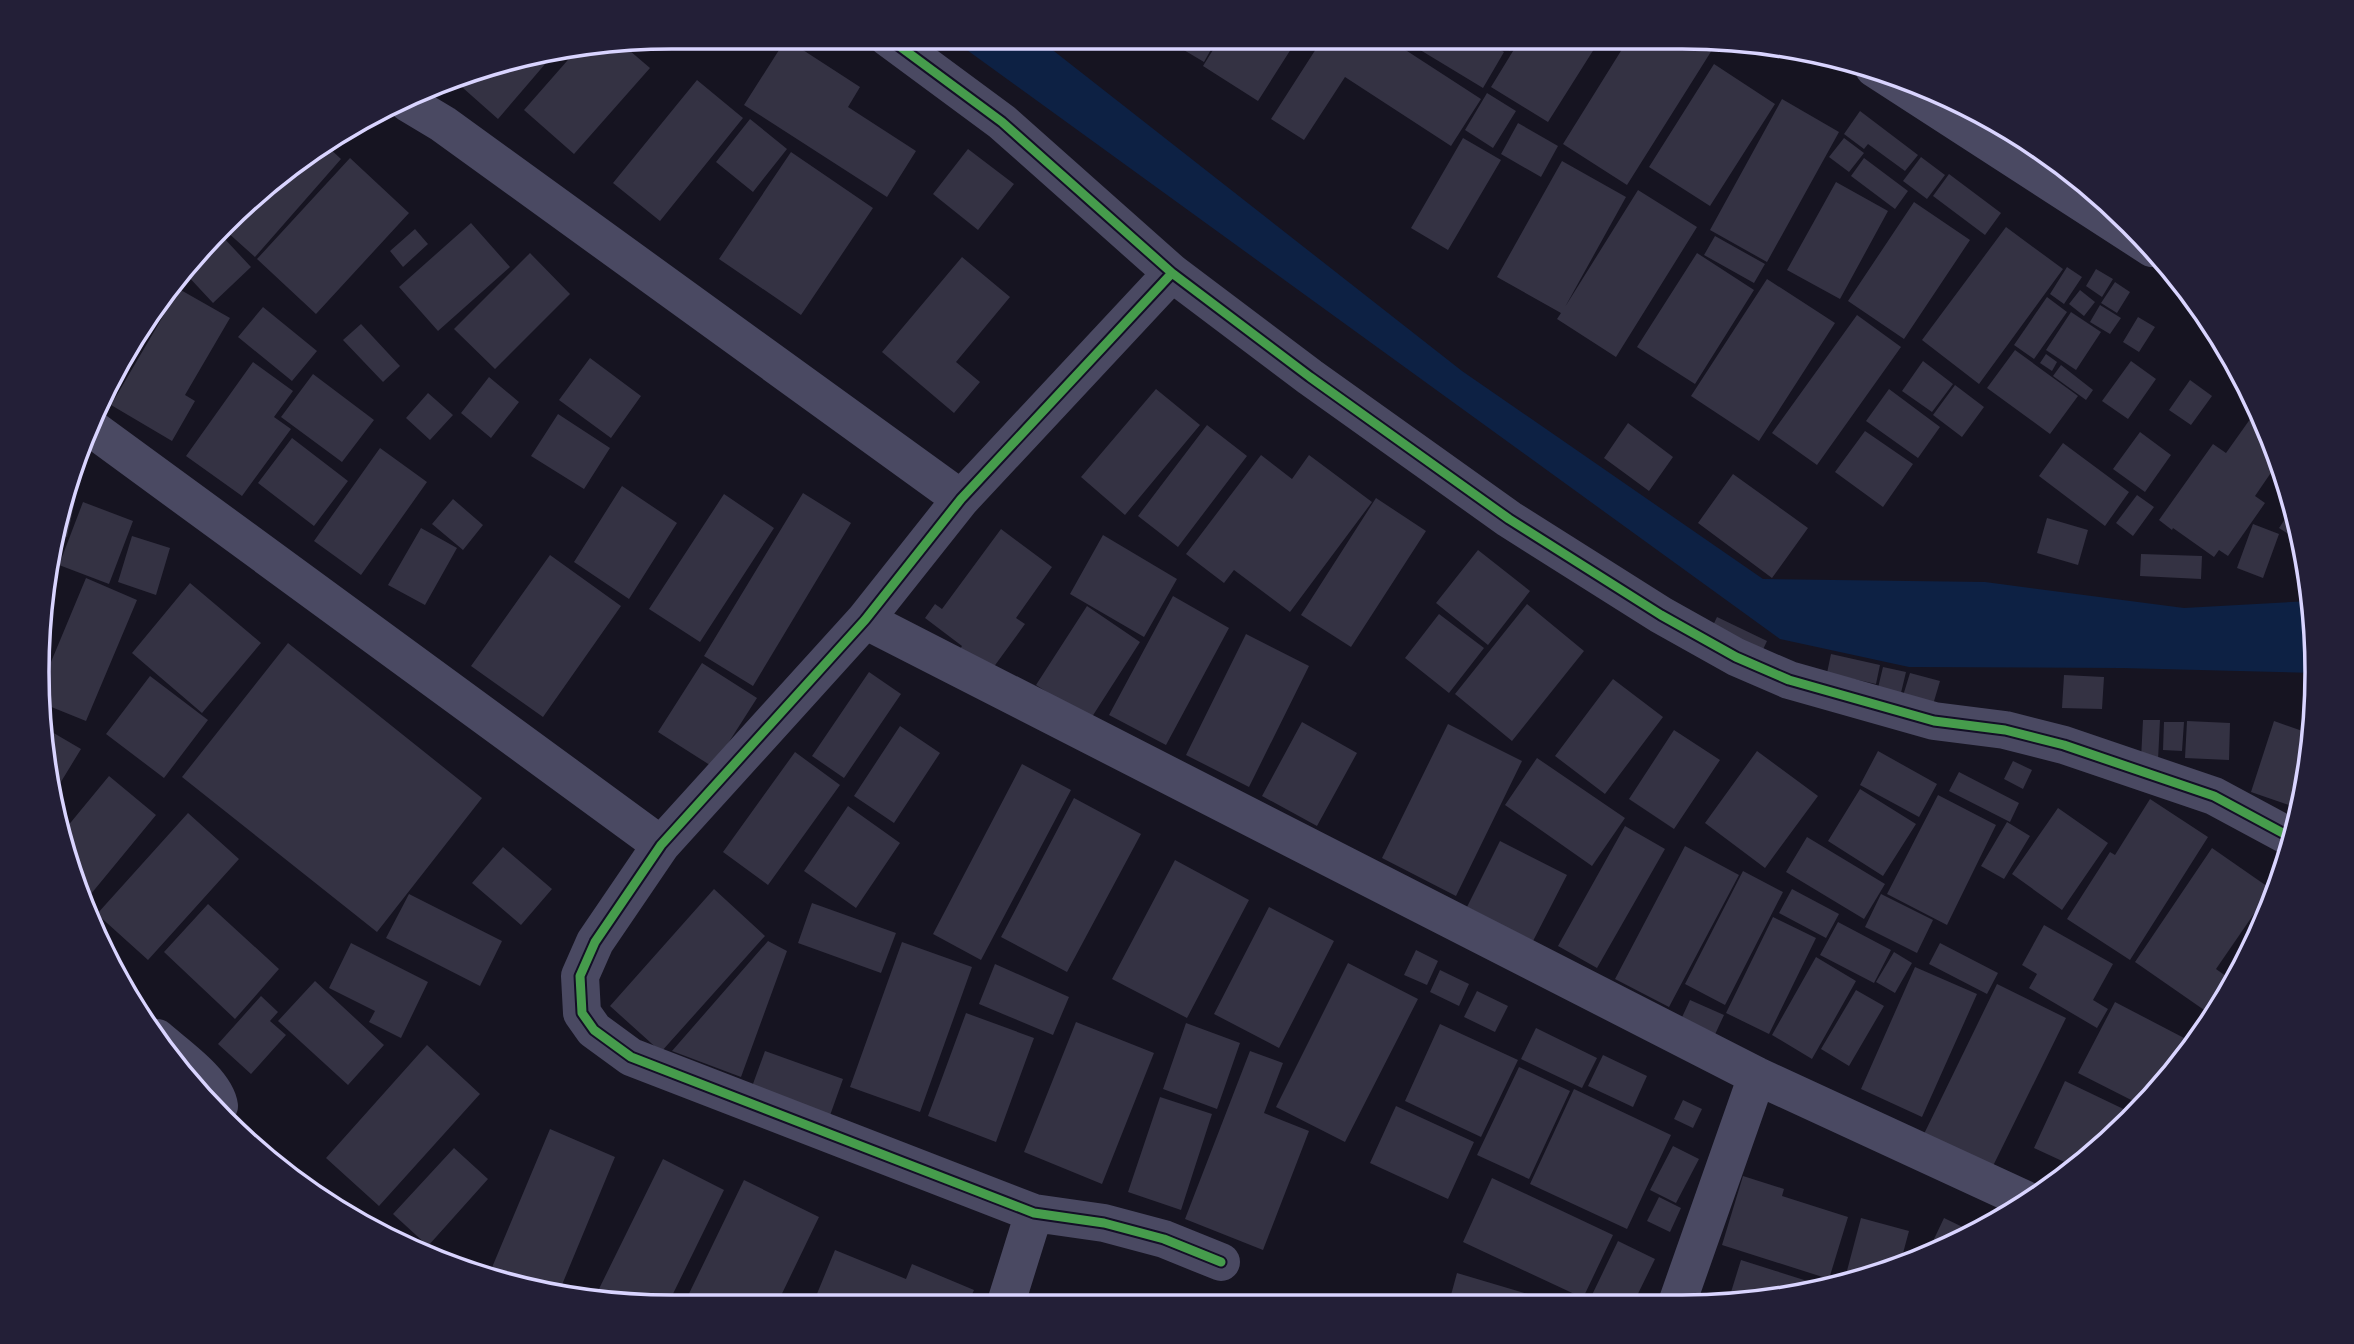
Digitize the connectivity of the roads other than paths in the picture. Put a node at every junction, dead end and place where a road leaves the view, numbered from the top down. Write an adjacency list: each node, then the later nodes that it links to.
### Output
1 (903, 49): 5 (street)
2 (1914, 94): 4 (street)
3 (412, 106): 7 (street)
4 (2116, 225)
5 (1172, 273): 7 (street); 9 (street)
6 (97, 432): 10 (street)
7 (961, 499): 8 (street)
8 (865, 620): 10 (street); 12 (street)
9 (2284, 834)
10 (661, 845): 15 (street)
11 (196, 1073): 13 (street)
12 (1757, 1076): 14 (street); 18 (street)
13 (215, 1095)
14 (2019, 1196)
15 (1034, 1213): 16 (street); 17 (street)
16 (1221, 1262)
17 (1008, 1295)
18 (1680, 1295)

